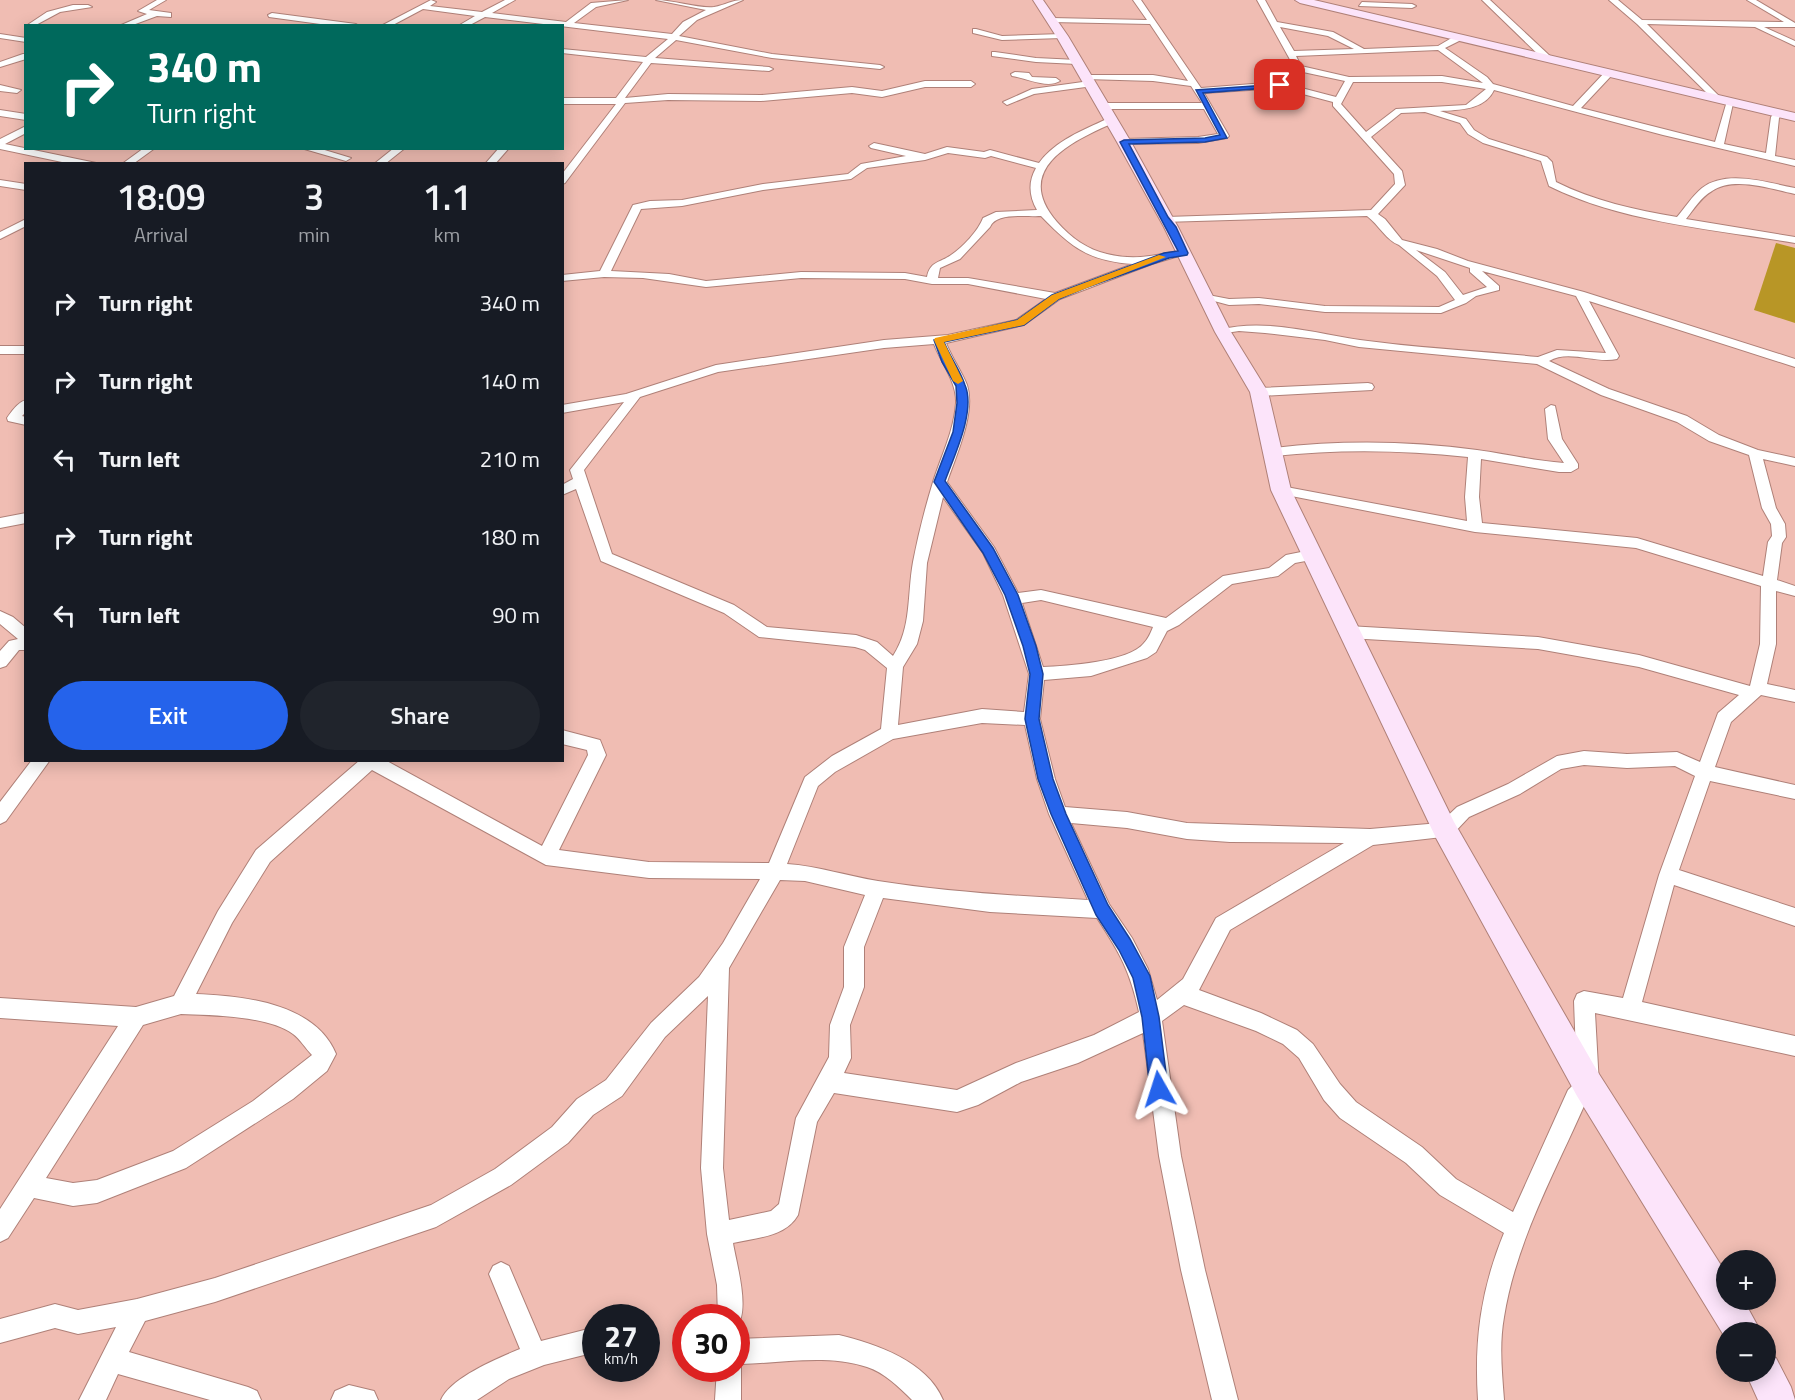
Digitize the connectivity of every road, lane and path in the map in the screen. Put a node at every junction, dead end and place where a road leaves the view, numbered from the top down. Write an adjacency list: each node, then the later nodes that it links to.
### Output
1 (162, 0): 19 (street)
2 (436, 0): 17 (street)
3 (511, 0): 22 (street)
4 (624, 0): 34 (street)
5 (660, 0): 18 (street)
6 (738, 0): 18 (street)
7 (1038, 0): 23 (street)
8 (1137, 0): 24 (street)
9 (1261, 0): 32 (street)
10 (1300, 0): 14 (street)
11 (1486, 0): 50 (street)
12 (1613, 0): 25 (street)
13 (1752, 0): 35 (street)
14 (1362, 6): 15 (street); 41 (street)
15 (1412, 6)
16 (88, 7): 26 (street)
17 (422, 7): 22 (street); 29 (street)
18 (717, 10): 40 (street)
19 (158, 13): 20 (street); 27 (street)
20 (168, 15)
21 (272, 15): 28 (street)
22 (481, 15): 30 (street); 31 (street)
23 (1051, 20): 24 (street); 39 (street)
24 (1152, 22): 67 (street)
25 (1640, 22): 33 (street); 69 (street)
26 (33, 24)
27 (128, 24)
28 (341, 24)
29 (388, 24)
30 (465, 24)
31 (556, 24)
32 (1274, 24): 45 (street); 48 (street)
33 (1752, 24): 35 (street); 43 (street)
34 (564, 25): 40 (street)
35 (1794, 25)
36 (24, 29): 38 (street)
37 (976, 31): 39 (street)
38 (4, 36): 42 (street)
39 (1062, 36): 52 (street)
40 (674, 37): 51 (street); 55 (street)
41 (1458, 38): 44 (street); 50 (street)
42 (24, 40)
43 (1795, 44)
44 (1440, 48): 45 (street); 65 (street)
45 (1361, 50): 48 (street)
46 (564, 51): 51 (street)
47 (995, 54): 52 (street)
48 (1291, 54): 56 (street)
49 (24, 57): 53 (street)
50 (1547, 58): 58 (street)
51 (649, 59): 57 (street); 71 (street)
52 (1077, 62): 61 (street)
53 (0, 65): 54 (street)
54 (24, 66)
55 (880, 67)
56 (1298, 68): 60 (street); 63 (street)
57 (769, 69)
58 (1609, 73): 69 (street); 77 (street)
59 (1015, 74): 64 (street)
60 (1349, 80): 65 (street); 70 (street)
61 (1088, 81): 64 (street); 67 (street); 75 (street)
62 (971, 84): 71 (street)
63 (1280, 85): 67 (street); 70 (street)
64 (1068, 86): 74 (street)
65 (1490, 86): 77 (street); 78 (street)
66 (0, 88): 68 (street)
67 (1196, 88): 76 (street)
68 (17, 90)
69 (1716, 97): 72 (street)
70 (1337, 100): 85 (street)
71 (620, 101): 73 (street); 105 (street)
72 (1731, 101): 80 (street); 88 (street)
73 (564, 102)
74 (1007, 102)
75 (1102, 106): 76 (street); 83 (street)
76 (1206, 106): 86 (street)
77 (1575, 109): 88 (street)
78 (1427, 110): 85 (street); 112 (street)
79 (0, 112): 81 (street)
80 (1779, 113): 82 (street); 97 (street)
81 (24, 117)
82 (1795, 117)
83 (1110, 121): 86 (street); 104 (street)
84 (24, 130): 87 (street)
85 (1365, 137): 110 (street)
86 (1124, 142): 111 (street)
87 (0, 144): 90 (street)
88 (1719, 144): 97 (street)
89 (874, 146): 96 (street)
90 (24, 150)
91 (25, 150): 99 (street)
92 (148, 150): 100 (street)
93 (313, 150): 98 (street)
94 (398, 150): 101 (street)
95 (503, 150): 102 (street)
96 (920, 156): 104 (street); 120 (street)
97 (1770, 157): 103 (street)
98 (346, 158)
99 (83, 162)
100 (129, 162)
101 (381, 162)
102 (491, 162)
103 (1795, 163)
104 (1040, 166): 109 (street)
105 (564, 178)
106 (0, 183): 107 (street)
107 (24, 187)
108 (1795, 191): 112 (street)
109 (1041, 213): 118 (street); 122 (street)
110 (1369, 213): 111 (street); 116 (street)
111 (1167, 220): 117 (street)
112 (1679, 221): 115 (street)
113 (24, 223): 114 (street)
114 (0, 236)
115 (1795, 240)
116 (1398, 242): 119 (street); 126 (street)
117 (1184, 253): 118 (street); 124 (street)
118 (1150, 261): 125 (street)
119 (1464, 263): 123 (street); 126 (street)
120 (604, 274): 121 (street); 122 (street)
121 (564, 278)
122 (932, 281): 125 (street)
123 (1580, 294): 131 (street); 132 (street)
124 (1207, 296): 126 (street); 127 (street)
125 (1056, 297): 128 (street)
126 (1462, 301)
127 (1223, 332): 131 (street); 134 (street)
128 (939, 340): 135 (street); 147 (street)
129 (0, 350): 130 (street)
130 (24, 350)
131 (1540, 361): 143 (street)
132 (1795, 363)
133 (1368, 387): 134 (street)
134 (1259, 392): 142 (street)
135 (636, 394): 137 (street); 146 (street)
136 (24, 406): 140 (street)
137 (564, 408)
138 (1551, 409): 144 (street)
139 (0, 416): 141 (street)
140 (24, 421)
141 (0, 428)
142 (1274, 452): 144 (street); 149 (street)
143 (1755, 453): 145 (street); 154 (street)
144 (1475, 454): 152 (street)
145 (1795, 462)
146 (580, 482): 148 (street); 163 (street)
147 (940, 482): 156 (street); 163 (street)
148 (564, 490)
149 (1281, 490): 152 (street); 153 (street)
150 (24, 518): 151 (street)
151 (0, 523)
152 (1475, 527): 154 (street)
153 (1311, 555): 158 (street); 159 (street)
154 (1769, 583): 155 (street); 165 (street)
155 (1795, 591)
156 (1013, 599): 158 (street); 164 (street)
157 (0, 617): 160 (street)
158 (1167, 624): 164 (street)
159 (1348, 632): 165 (street); 177 (street)
160 (24, 635)
161 (24, 644): 162 (street)
162 (0, 662)
163 (896, 666): 168 (street)
164 (1037, 674): 167 (street)
165 (1756, 690): 166 (street); 173 (street)
166 (1795, 696)
167 (1032, 719): 168 (street); 175 (street)
168 (889, 733): 180 (street)
169 (564, 738): 179 (street)
170 (40, 762): 176 (street)
171 (369, 762): 187 (street)
172 (372, 762): 179 (street)
173 (1704, 772): 174 (street); 177 (street); 181 (street)
174 (1795, 792)
175 (1058, 814): 178 (street); 183 (street)
176 (0, 816)
177 (1445, 830): 178 (street); 194 (street)
178 (1370, 837): 186 (street)
179 (546, 857): 180 (street)
180 (776, 871): 182 (street); 185 (street)
181 (1668, 875): 184 (street); 189 (street)
182 (877, 889): 183 (street); 193 (street)
183 (1102, 910): 191 (street)
184 (1795, 917)
185 (720, 965): 198 (street); 201 (street)
186 (1182, 994): 191 (street); 196 (street)
187 (181, 1004): 190 (street); 195 (street)
188 (0, 1008): 190 (street)
189 (1630, 1009): 192 (street); 194 (street)
190 (136, 1017): 195 (street)
191 (1150, 1017): 193 (street); 217 (street)
192 (1795, 1046)
193 (829, 1081): 198 (street)
194 (1588, 1085): 196 (street); 202 (street)
195 (29, 1186): 197 (street)
196 (1517, 1227): 218 (street)
197 (0, 1230)
198 (719, 1234): 200 (street)
199 (501, 1274): 206 (street)
200 (730, 1304)
201 (137, 1311): 203 (street); 207 (street)
202 (1737, 1322)
203 (0, 1330)
204 (582, 1344): 206 (street)
205 (750, 1352): 216 (street)
206 (536, 1356): 214 (street)
207 (112, 1360): 210 (street); 211 (street)
208 (729, 1382): 215 (street)
209 (1769, 1382): 219 (street)
210 (92, 1400)
211 (248, 1400)
212 (344, 1400): 213 (street)
213 (365, 1400)
214 (454, 1400)
215 (728, 1400)
216 (930, 1400)
217 (1225, 1400)
218 (1491, 1400)
219 (1778, 1400)

